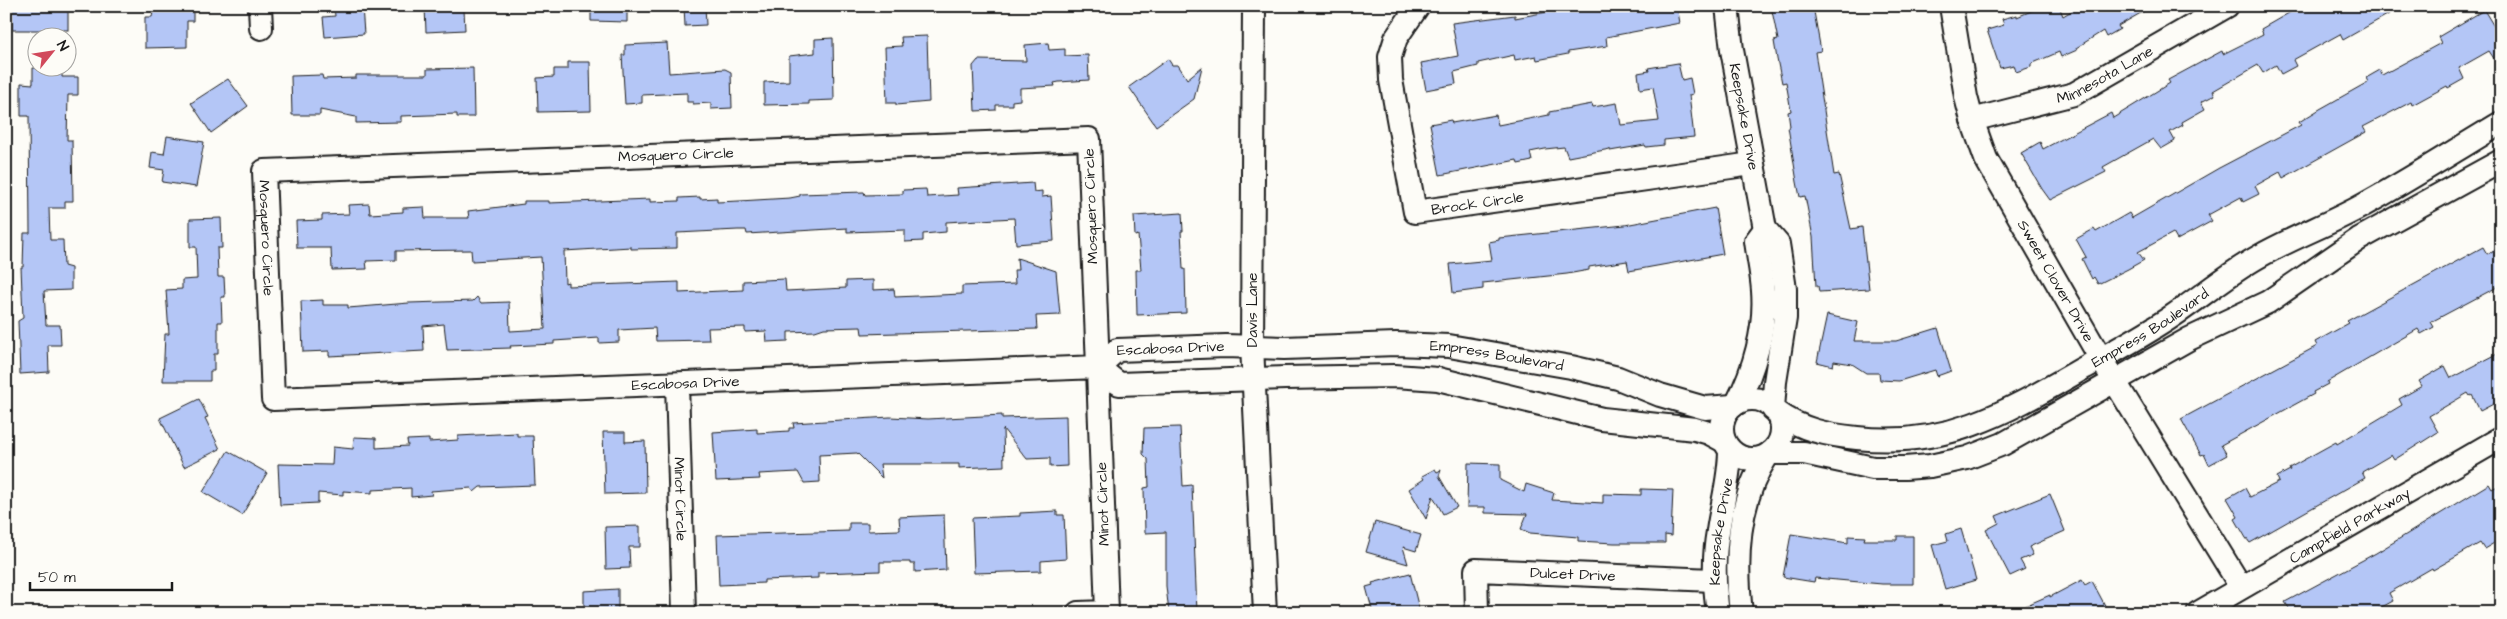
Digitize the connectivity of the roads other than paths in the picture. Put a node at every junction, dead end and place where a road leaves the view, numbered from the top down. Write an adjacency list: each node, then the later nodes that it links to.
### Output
1 (1254, 6): 11 (street, Davis Lane)
2 (1418, 6): 9 (street, Brock Circle)
3 (1727, 6): 9 (street, Keepsake Drive)
4 (1951, 6): 6 (street, Sweet Clover Drive)
5 (2215, 9): 6 (street, Minnesota Lane)
6 (1972, 120): 12 (street, Sweet Clover Drive)
7 (2501, 123): 12 (street, Empress Boulevard)
8 (2501, 161): 15 (street, Empress Boulevard)
9 (1752, 164): 10 (street, Keepsake Drive)
10 (1765, 229): 18 (street); 19 (street, Keepsake Drive)
11 (1252, 346): 13 (street, Escabosa Drive); 14 (street, Davis Lane); 18 (street, Empress Boulevard)
12 (2101, 359): 15 (street, Sweet Clover Drive); 19 (street, Empress Boulevard)
13 (1098, 368): 14 (street, Escabosa Drive); 16 (street, Escabosa Drive); 17 (street, Mosquero Circle); 26 (street, Minot Circle)
14 (1252, 379): 21 (street, Empress Boulevard); 27 (street, Davis Lane)
15 (2115, 382): 22 (street, Empress Boulevard); 24 (street, Sweet Clover Drive)
16 (677, 384): 17 (street, Escabosa Drive); 25 (street, Minot Circle)
17 (273, 399)
18 (1735, 405): 19 (street); 21 (street)
19 (1775, 410): 22 (street)
20 (2501, 438): 24 (street, Campfield Parkway)
21 (1727, 446): 22 (street); 23 (street, Keepsake Drive)
22 (1769, 454): 30 (street, Keepsake Drive)
23 (1713, 580): 28 (street, Dulcet Drive); 29 (street, Keepsake Drive)
24 (2241, 587): 31 (street, Campfield Parkway)
25 (684, 613)
26 (1078, 613)
27 (1264, 613)
28 (1477, 613)
29 (1718, 613)
30 (1741, 613)
31 (2198, 613)

